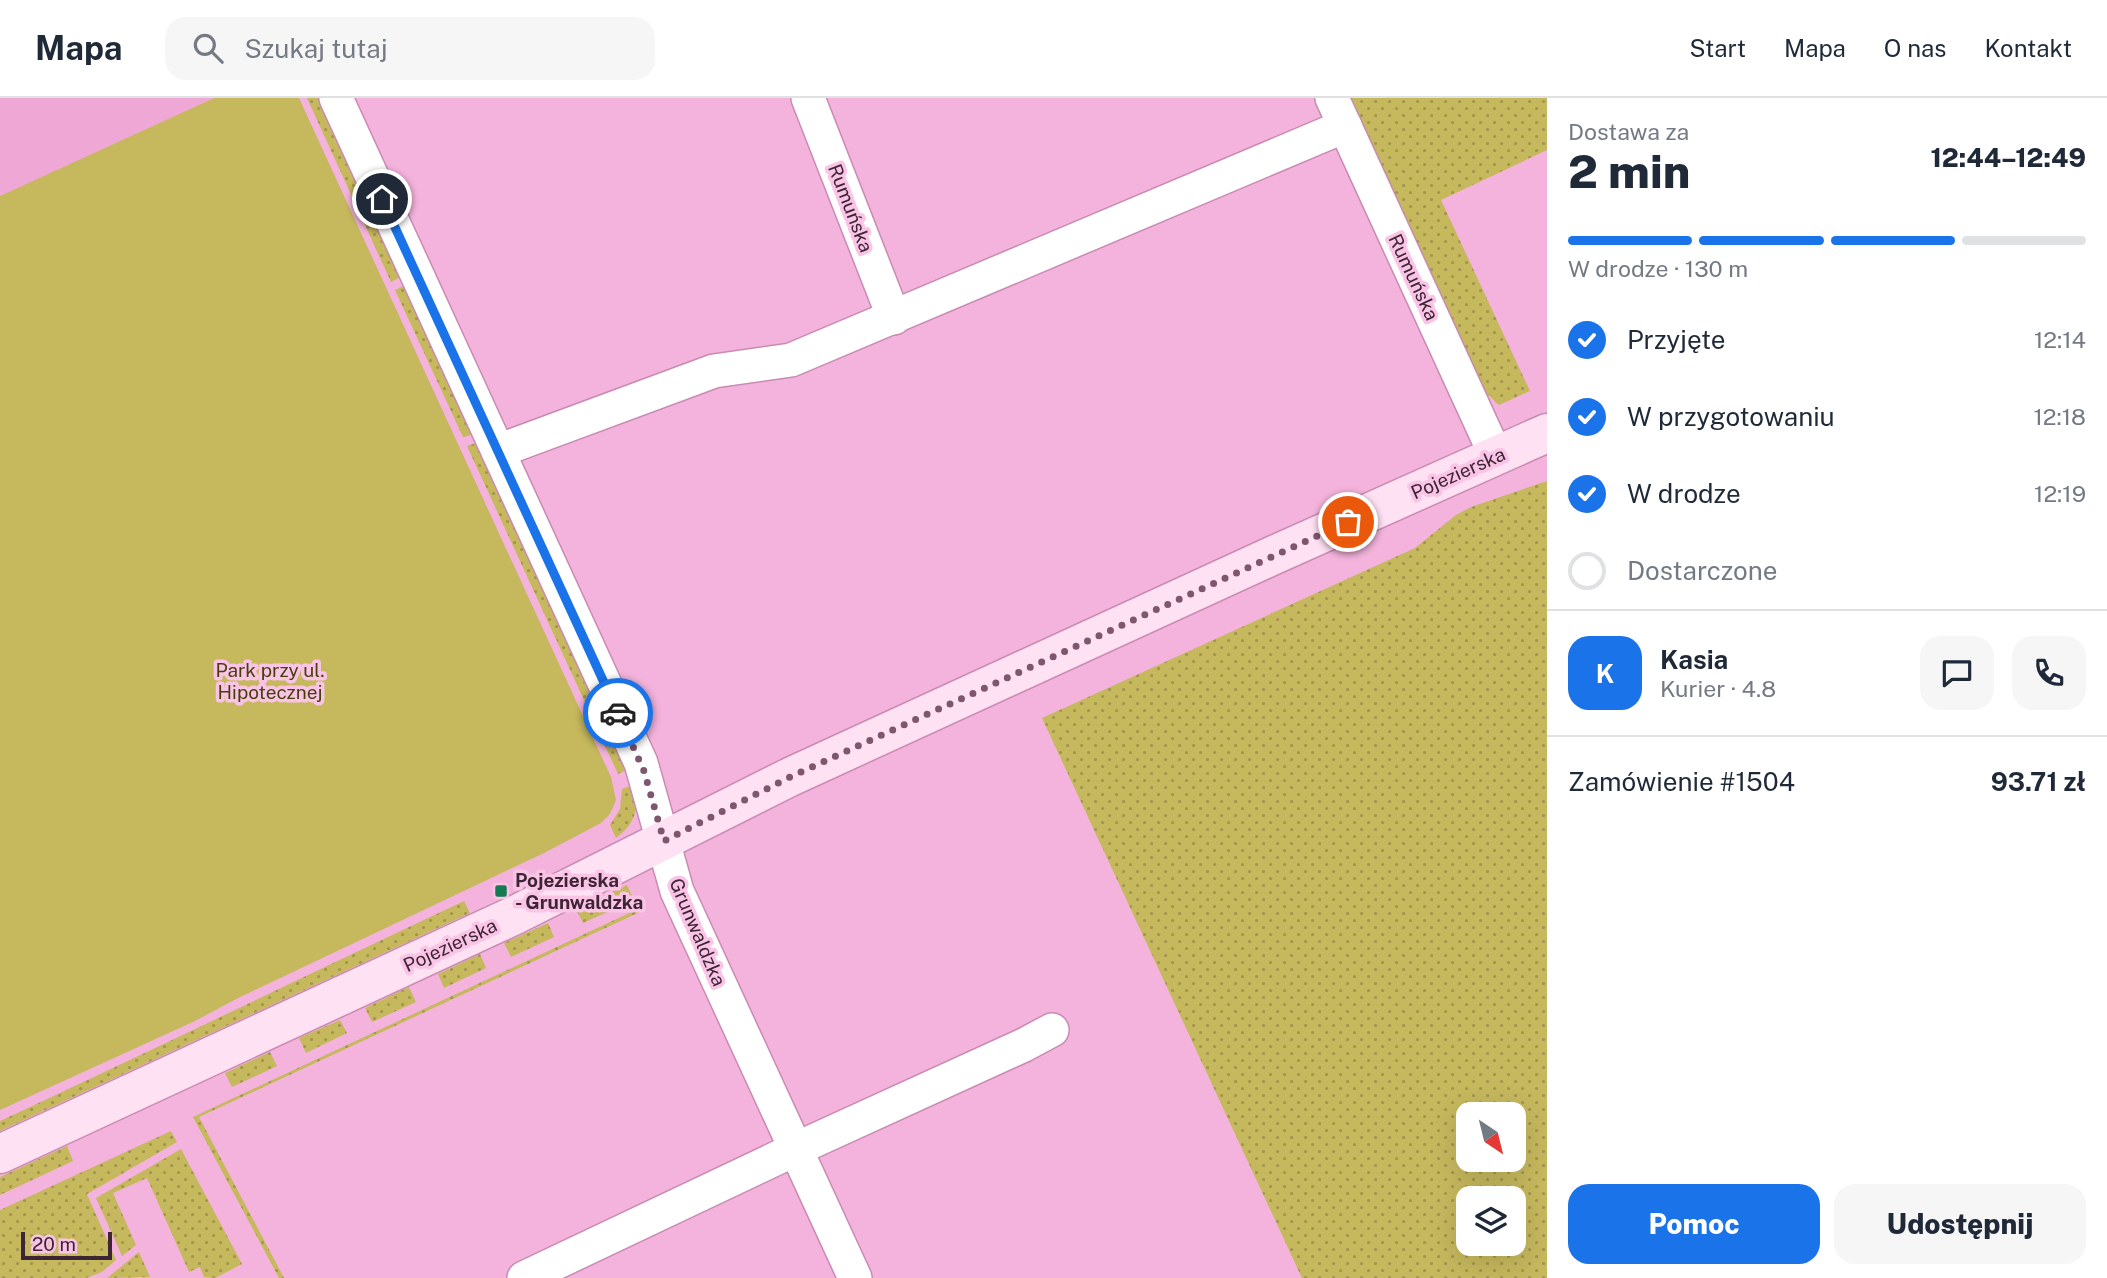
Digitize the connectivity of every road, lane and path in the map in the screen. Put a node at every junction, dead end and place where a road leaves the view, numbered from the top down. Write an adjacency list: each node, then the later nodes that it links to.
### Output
1 (336, 98): 6 (street, Grunwaldzka)
2 (808, 98): 4 (street, Rumuńska)
3 (1338, 112): 4 (street); 7 (street, Rumuńska)
4 (894, 318): 6 (street)
5 (1547, 433): 7 (street, Pojezierska)
6 (498, 451): 8 (street, Grunwaldzka)
7 (1496, 456): 8 (street, Pojezierska)
8 (664, 841): 10 (street, Grunwaldzka); 11 (street, Pojezierska)
9 (1052, 1030): 10 (street)
10 (796, 1149): 12 (street); 13 (street, Grunwaldzka)
11 (0, 1154)
12 (524, 1278)
13 (855, 1278)

